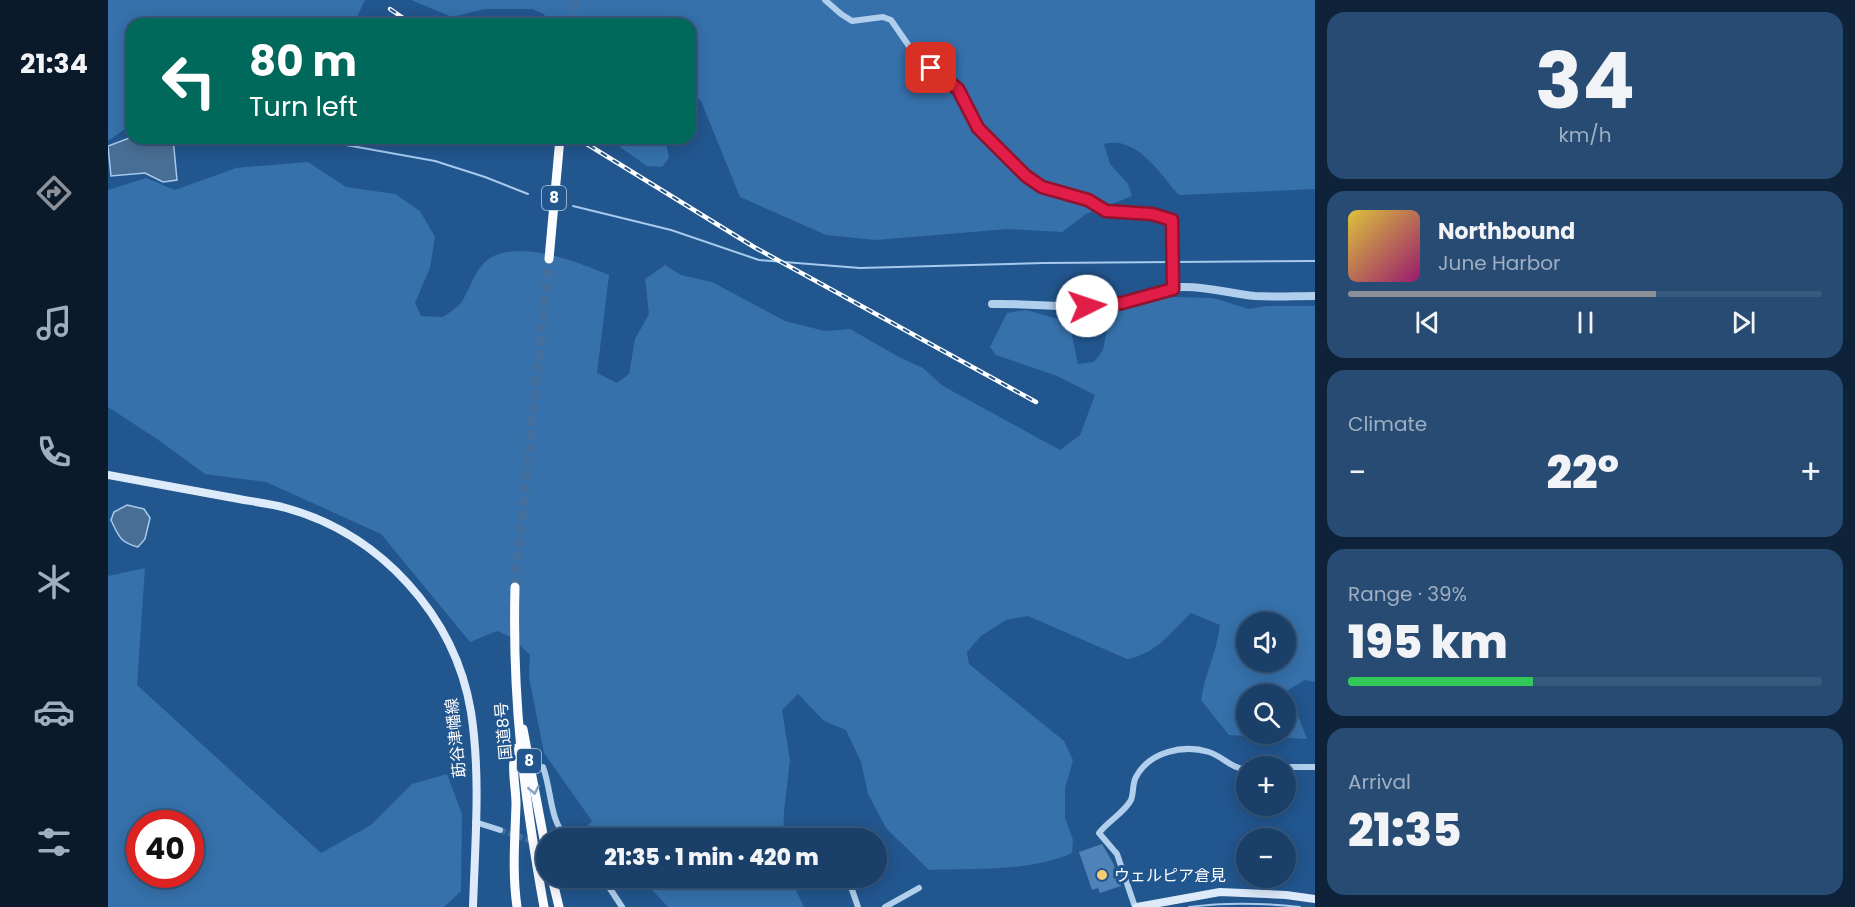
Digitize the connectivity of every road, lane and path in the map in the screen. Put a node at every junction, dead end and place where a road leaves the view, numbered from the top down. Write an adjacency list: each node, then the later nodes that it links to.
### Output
1 (825, 0): 4 (street)
2 (559, 144): 3 (highway, 8)
3 (549, 259)
4 (1173, 289): 5 (street); 6 (street)
5 (1315, 296)
6 (992, 304)
7 (108, 475): 15 (main road, 莇谷津幡線)
8 (515, 587): 9 (highway, 国道8号 / 8)
9 (514, 670): 10 (highway, 国道8号 / 8); 16 (highway, 8, one-way to 16)
10 (519, 744): 25 (highway, 8); 26 (highway, 国道8号 / 8)
11 (1315, 766): 14 (street)
12 (543, 767): 17 (street)
13 (1236, 767): 31 (street)
14 (1296, 767)
15 (475, 822): 18 (street); 24 (main road, 莇谷津幡線)
16 (542, 828)
17 (558, 828)
18 (500, 831)
19 (554, 888): 27 (highway)
20 (610, 888): 28 (street)
21 (851, 888): 29 (street)
22 (919, 888): 30 (street)
23 (1315, 899): 31 (main road)
24 (473, 907)
25 (518, 907)
26 (544, 907)
27 (559, 907)
28 (622, 907)
29 (858, 907)
30 (885, 907)
31 (1136, 907)

